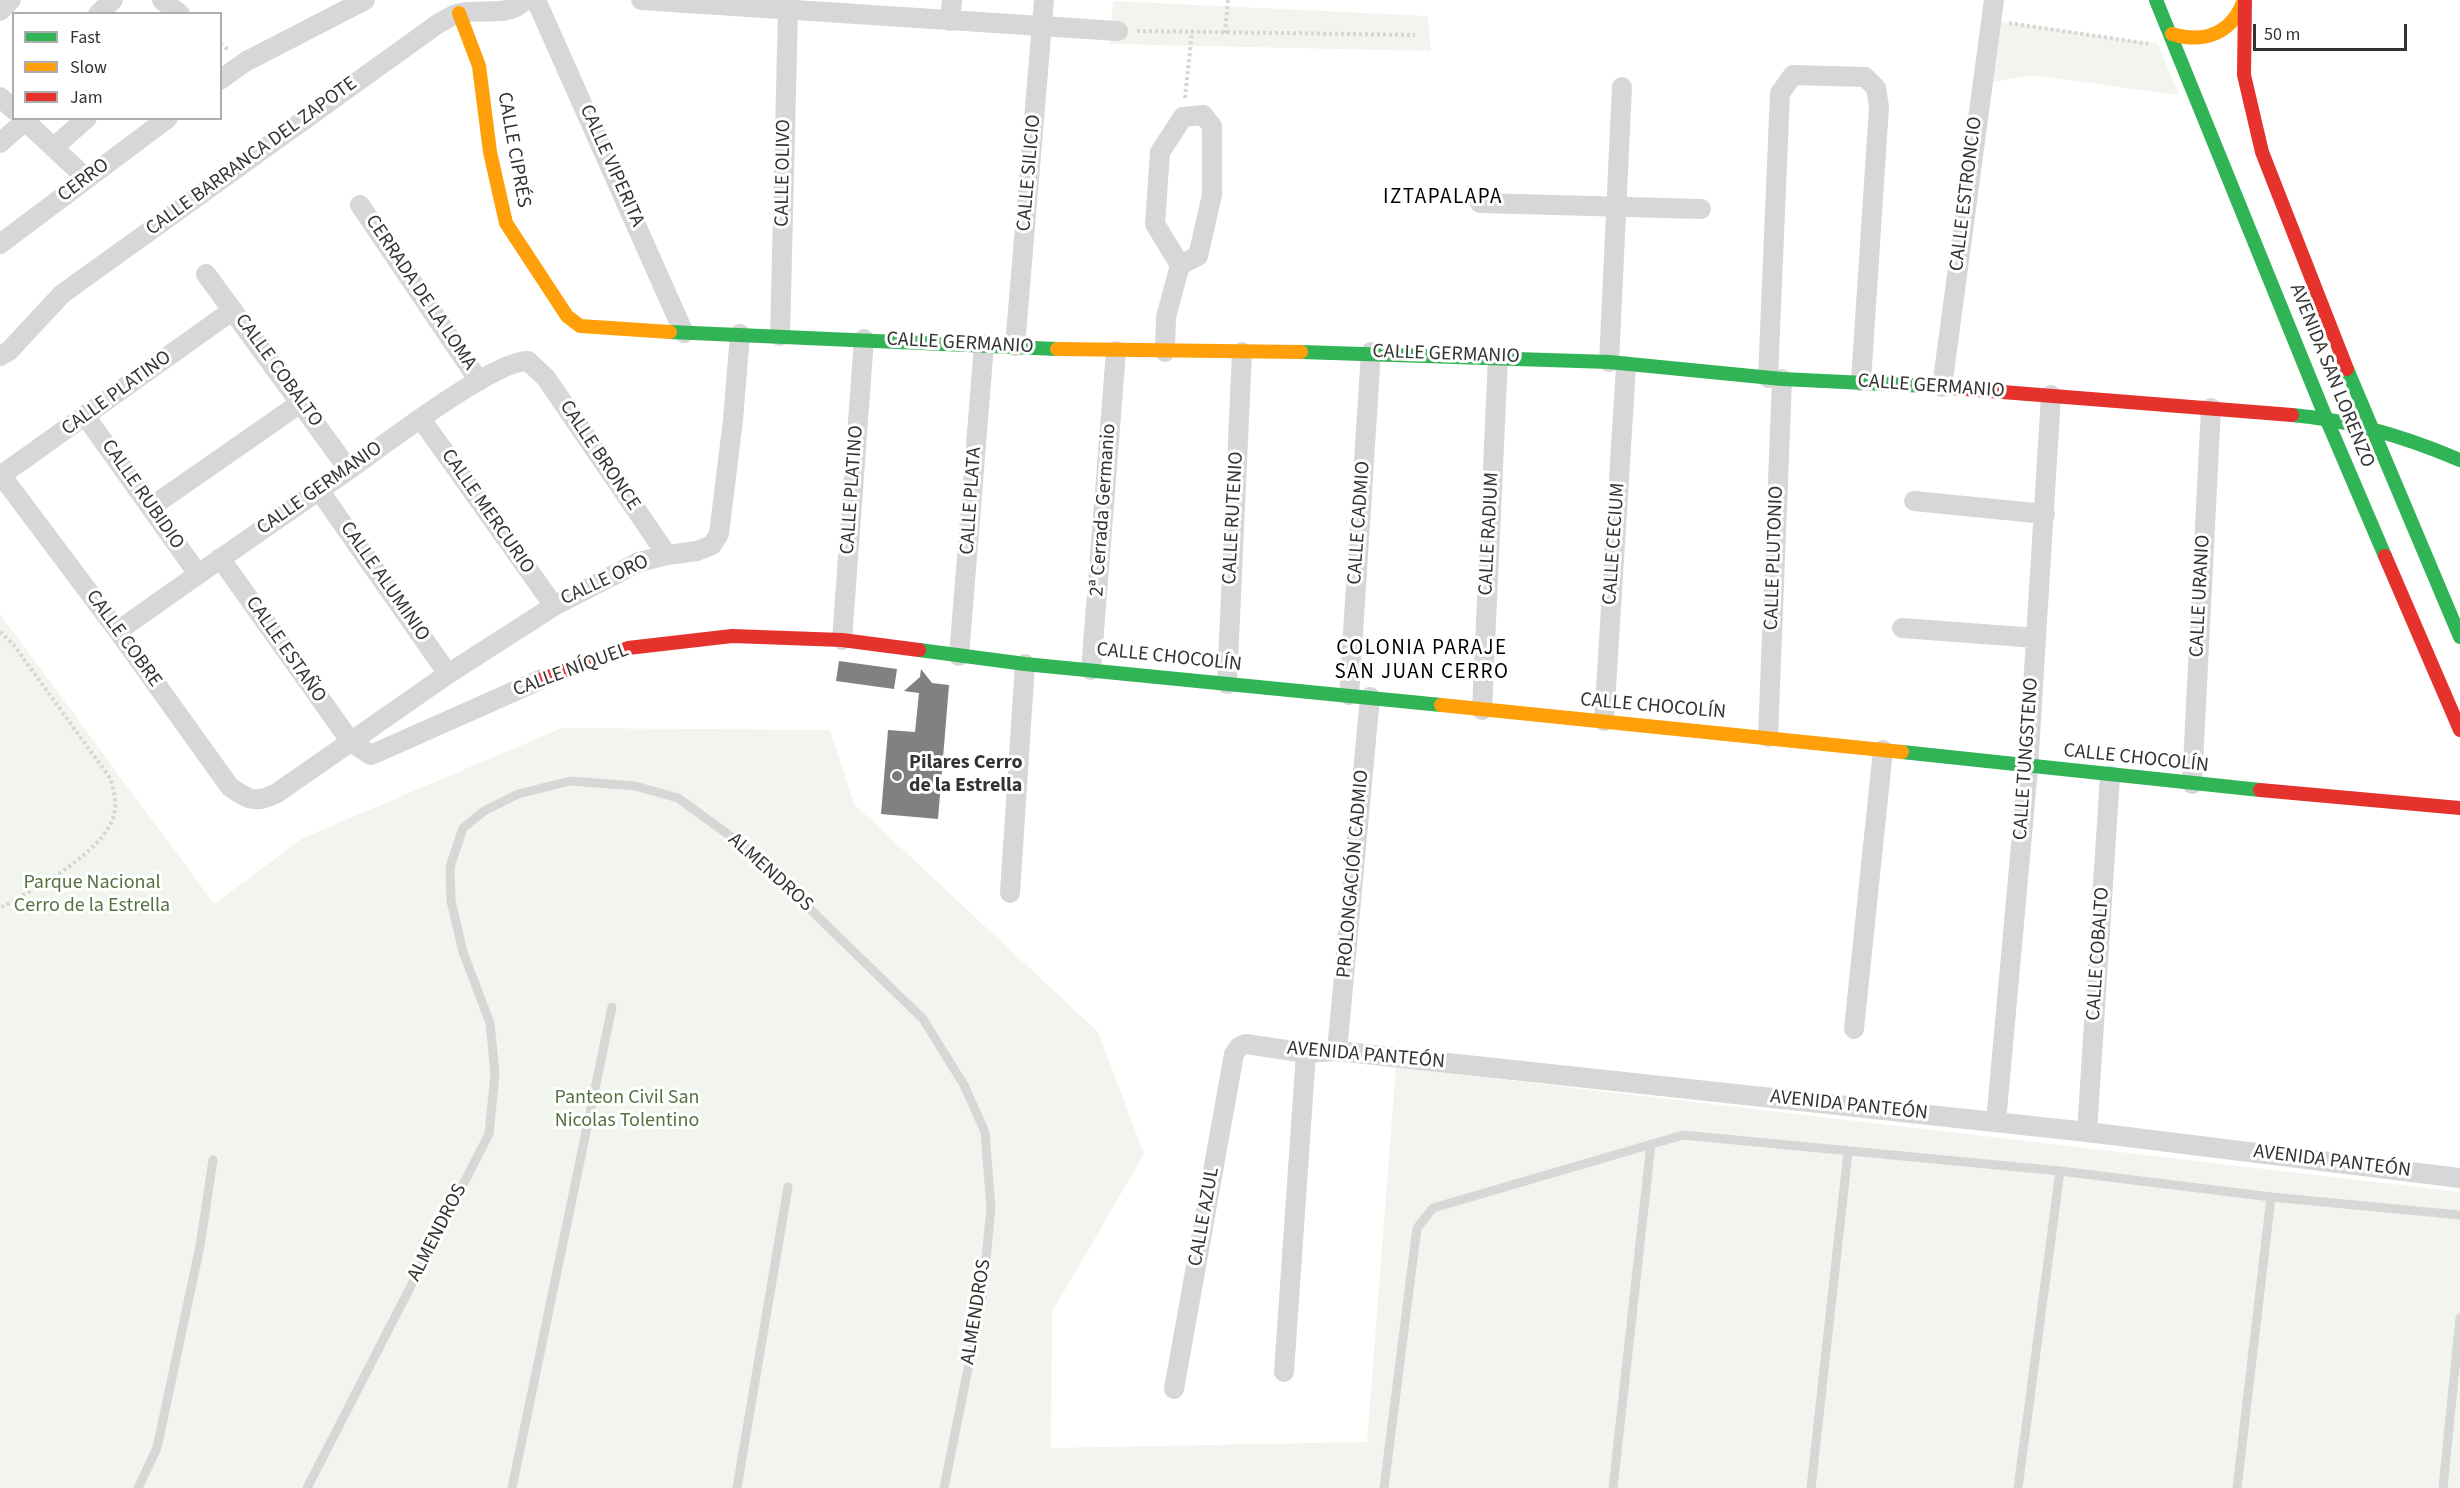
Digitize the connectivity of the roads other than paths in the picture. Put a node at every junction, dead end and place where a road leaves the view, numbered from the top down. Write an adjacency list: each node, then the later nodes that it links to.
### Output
1 (11, 0): 14 (street)
2 (113, 0): 16 (street)
3 (162, 0): 17 (street)
4 (365, 0): 23 (street)
5 (525, 0): 18 (street, CALLE BARRANCA DEL ZAPOTE)
6 (536, 0): 41 (street, CALLE VIPERITA)
7 (641, 0): 13 (street)
8 (952, 0): 19 (street)
9 (1044, 0): 20 (street, CALLE SILICIO)
10 (1994, 0): 58 (street, CALLE ESTRONCIO)
11 (2156, 0): 22 (street, AVENIDA SAN LORENZO)
12 (2245, 0): 22 (street); 65 (street, AVENIDA SAN LORENZO)
13 (734, 3): 15 (street)
14 (0, 10)
15 (788, 10): 19 (street); 43 (street, CALLE OLIVO)
16 (101, 12)
17 (177, 12)
18 (459, 13): 40 (street, CALLE CIPRÉS); 51 (street, CALLE BARRANCA DEL ZAPOTE)
19 (950, 21): 20 (street)
20 (1042, 27): 21 (street); 46 (street, CALLE SILICIO)
21 (1118, 31)
22 (2172, 34): 63 (street, AVENIDA SAN LORENZO)
23 (222, 79)
24 (1622, 87): 34 (street, CALLE CECIUM)
25 (12, 110): 29 (street)
26 (26, 120): 30 (street)
27 (85, 120): 30 (street)
28 (165, 120): 31 (street, CERRO)
29 (0, 143)
30 (54, 147): 31 (street)
31 (86, 178): 36 (street, CERRO)
32 (1480, 202): 34 (street)
33 (360, 205): 56 (street, CERRADA DE LA LOMA)
34 (1616, 206): 35 (street); 54 (street, CALLE CECIUM)
35 (1701, 209)
36 (0, 244)
37 (1180, 265): 37 (street); 48 (street)
38 (206, 274): 39 (street, CALLE COBALTO)
39 (233, 310): 60 (street, CALLE COBALTO); 62 (street, CALLE PLATINO)
40 (567, 316): 41 (street, CALLE GERMANIO)
41 (684, 333): 42 (street, CALLE GERMANIO)
42 (740, 334): 43 (street, CALLE GERMANIO); 73 (street, CALLE ORO)
43 (780, 336): 44 (street, CALLE GERMANIO)
44 (864, 339): 45 (street, CALLE GERMANIO); 81 (street, CALLE PLATINO)
45 (984, 345): 46 (street, CALLE GERMANIO); 82 (street, CALLE PLATA)
46 (1015, 346): 47 (street, CALLE GERMANIO)
47 (1116, 351): 48 (street, CALLE GERMANIO); 84 (street, 2ª Cerrada Germanio)
48 (1165, 352): 49 (street, CALLE GERMANIO)
49 (1242, 352): 50 (street, CALLE GERMANIO); 87 (street, CALLE RUTENIO)
50 (1371, 352): 52 (street, CALLE GERMANIO); 88 (street, CALLE CADMIO)
51 (0, 356)
52 (1498, 357): 54 (street, CALLE GERMANIO); 90 (street, CALLE RADIUM)
53 (528, 361): 56 (street, CALLE GERMANIO); 73 (street, CALLE BRONCE)
54 (1617, 364): 55 (street, CALLE GERMANIO); 92 (street, CALLE CECIUM)
55 (1775, 378): 57 (street, CALLE GERMANIO); 57 (street, CALLE PLUTONIO); 94 (street, CALLE PLUTONIO)
56 (479, 381): 64 (street, CALLE GERMANIO)
57 (1861, 381): 58 (street, CALLE GERMANIO)
58 (1942, 387): 59 (street, CALLE GERMANIO)
59 (2051, 395): 61 (street, CALLE GERMANIO); 72 (street, CALLE TUNGSTENO)
60 (302, 402): 67 (street, CALLE COBALTO); 71 (street)
61 (2211, 408): 63 (street, CALLE GERMANIO); 99 (street, CALLE URANIO)
62 (86, 417): 68 (street, CALLE PLATINO); 71 (street, CALLE RUBIDIO)
63 (2326, 418): 65 (street, CALLE GERMANIO); 91 (street, AVENIDA SAN LORENZO)
64 (421, 419): 67 (street, CALLE GERMANIO); 76 (street, CALLE MERCURIO)
65 (2369, 426): 66 (street, CALLE GERMANIO); 80 (street, AVENIDA SAN LORENZO)
66 (2460, 460)
67 (349, 470): 69 (street, CALLE GERMANIO)
68 (1, 476): 78 (street, CALLE COBRE)
69 (319, 490): 74 (street, CALLE GERMANIO); 85 (street, CALLE ALUMINIO)
70 (1914, 501): 72 (street)
71 (151, 507): 75 (street, CALLE RUBIDIO)
72 (2045, 514): 79 (street, CALLE TUNGSTENO)
73 (667, 555): 76 (street, CALLE ORO)
74 (220, 558): 75 (street, CALLE GERMANIO); 95 (street, CALLE ESTAÑO)
75 (198, 574): 78 (street, CALLE GERMANIO)
76 (554, 606): 85 (street, CALLE ORO)
77 (1902, 628): 79 (street)
78 (118, 631): 95 (street, CALLE COBRE)
79 (2036, 638): 97 (street, CALLE TUNGSTENO)
80 (2460, 638)
81 (842, 640): 82 (street, CALLE CHOCOLÍN); 86 (street, CALLE NÍQUEL)
82 (960, 656): 83 (street, CALLE CHOCOLÍN)
83 (1025, 664): 84 (street, CALLE CHOCOLÍN); 101 (street)
84 (1091, 670): 87 (street, CALLE CHOCOLÍN)
85 (448, 675): 95 (street)
86 (542, 679): 95 (street, CALLE NÍQUEL)
87 (1227, 684): 88 (street, CALLE CHOCOLÍN)
88 (1349, 695): 89 (street, CALLE CHOCOLÍN)
89 (1370, 697): 90 (street, CALLE CHOCOLÍN); 105 (street, PROLONGACIÓN CADMIO)
90 (1482, 710): 92 (street, CALLE CHOCOLÍN)
91 (2456, 712): 93 (street, AVENIDA SAN LORENZO)
92 (1604, 722): 94 (street, CALLE CHOCOLÍN)
93 (2460, 730)
94 (1768, 737): 96 (street, CALLE CHOCOLÍN)
95 (351, 742)
96 (1883, 750): 97 (street, CALLE CHOCOLÍN); 103 (street)
97 (2028, 768): 98 (street, CALLE CHOCOLÍN); 107 (street, CALLE TUNGSTENO)
98 (2110, 776): 99 (street, CALLE CHOCOLÍN); 108 (street, CALLE COBALTO)
99 (2192, 784): 100 (street, CALLE CHOCOLÍN)
100 (2460, 808)
101 (1010, 893)
102 (612, 1007): 122 (lane)
103 (1854, 1029)
104 (1239, 1047): 106 (street, AVENIDA PANTEÓN); 119 (street, CALLE AZUL)
105 (1337, 1051): 106 (street, AVENIDA PANTEÓN); 107 (street, AVENIDA PANTEÓN)
106 (1306, 1053): 118 (street)
107 (1996, 1122): 108 (street, AVENIDA PANTEÓN)
108 (2087, 1132): 113 (street, AVENIDA PANTEÓN)
109 (1651, 1144): 110 (lane); 125 (lane); 126 (lane)
110 (1848, 1152): 112 (lane); 127 (lane)
111 (213, 1160): 120 (lane)
112 (2060, 1171): 115 (lane); 128 (lane)
113 (2460, 1178)
114 (788, 1187): 123 (lane)
115 (2271, 1197): 116 (lane); 129 (lane)
116 (2460, 1215)
117 (2460, 1318): 130 (lane)
118 (1284, 1372)
119 (1174, 1389)
120 (138, 1488)
121 (307, 1488): 124 (lane, ALMENDROS)
122 (512, 1488)
123 (737, 1488)
124 (944, 1488)
125 (1384, 1488)
126 (1613, 1488)
127 (1811, 1488)
128 (2018, 1488)
129 (2237, 1488)
130 (2443, 1488)

